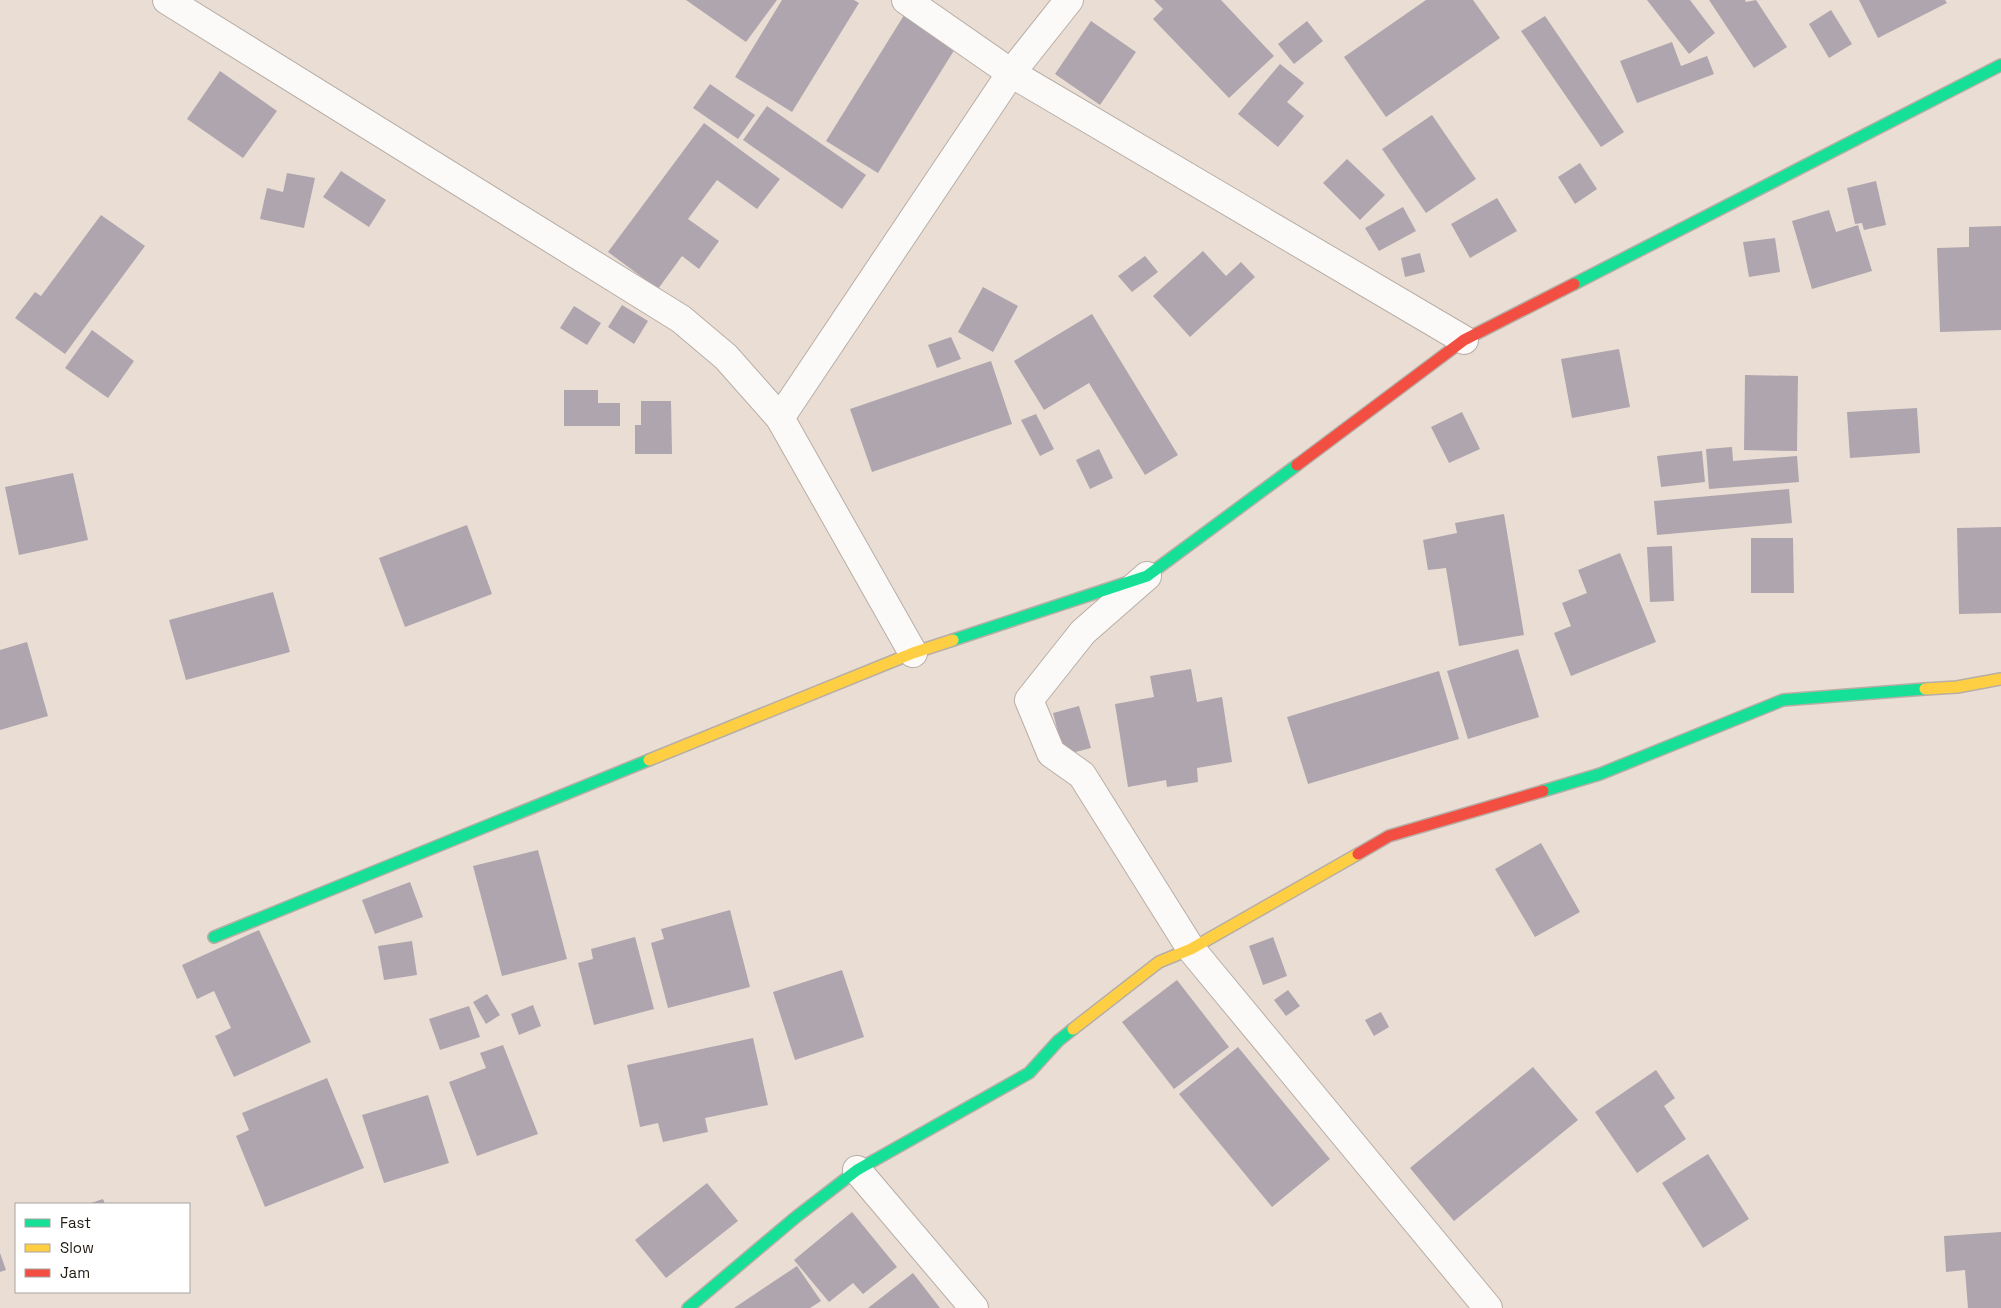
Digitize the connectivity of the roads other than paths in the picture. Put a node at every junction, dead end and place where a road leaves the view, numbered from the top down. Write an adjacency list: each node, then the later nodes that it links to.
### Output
1 (167, 0): 7 (street)
2 (906, 0): 5 (street)
3 (1068, 0): 5 (street)
4 (2001, 65): 6 (street)
5 (1011, 73): 6 (street); 7 (street)
6 (1464, 340): 8 (street)
7 (780, 418): 9 (street)
8 (1147, 576): 9 (street); 12 (street)
9 (914, 653): 11 (street)
10 (2001, 679): 12 (street)
11 (214, 937)
12 (1191, 949): 13 (street); 16 (street)
13 (857, 1170): 14 (street); 15 (street)
14 (688, 1308)
15 (974, 1308)
16 (1488, 1308)

